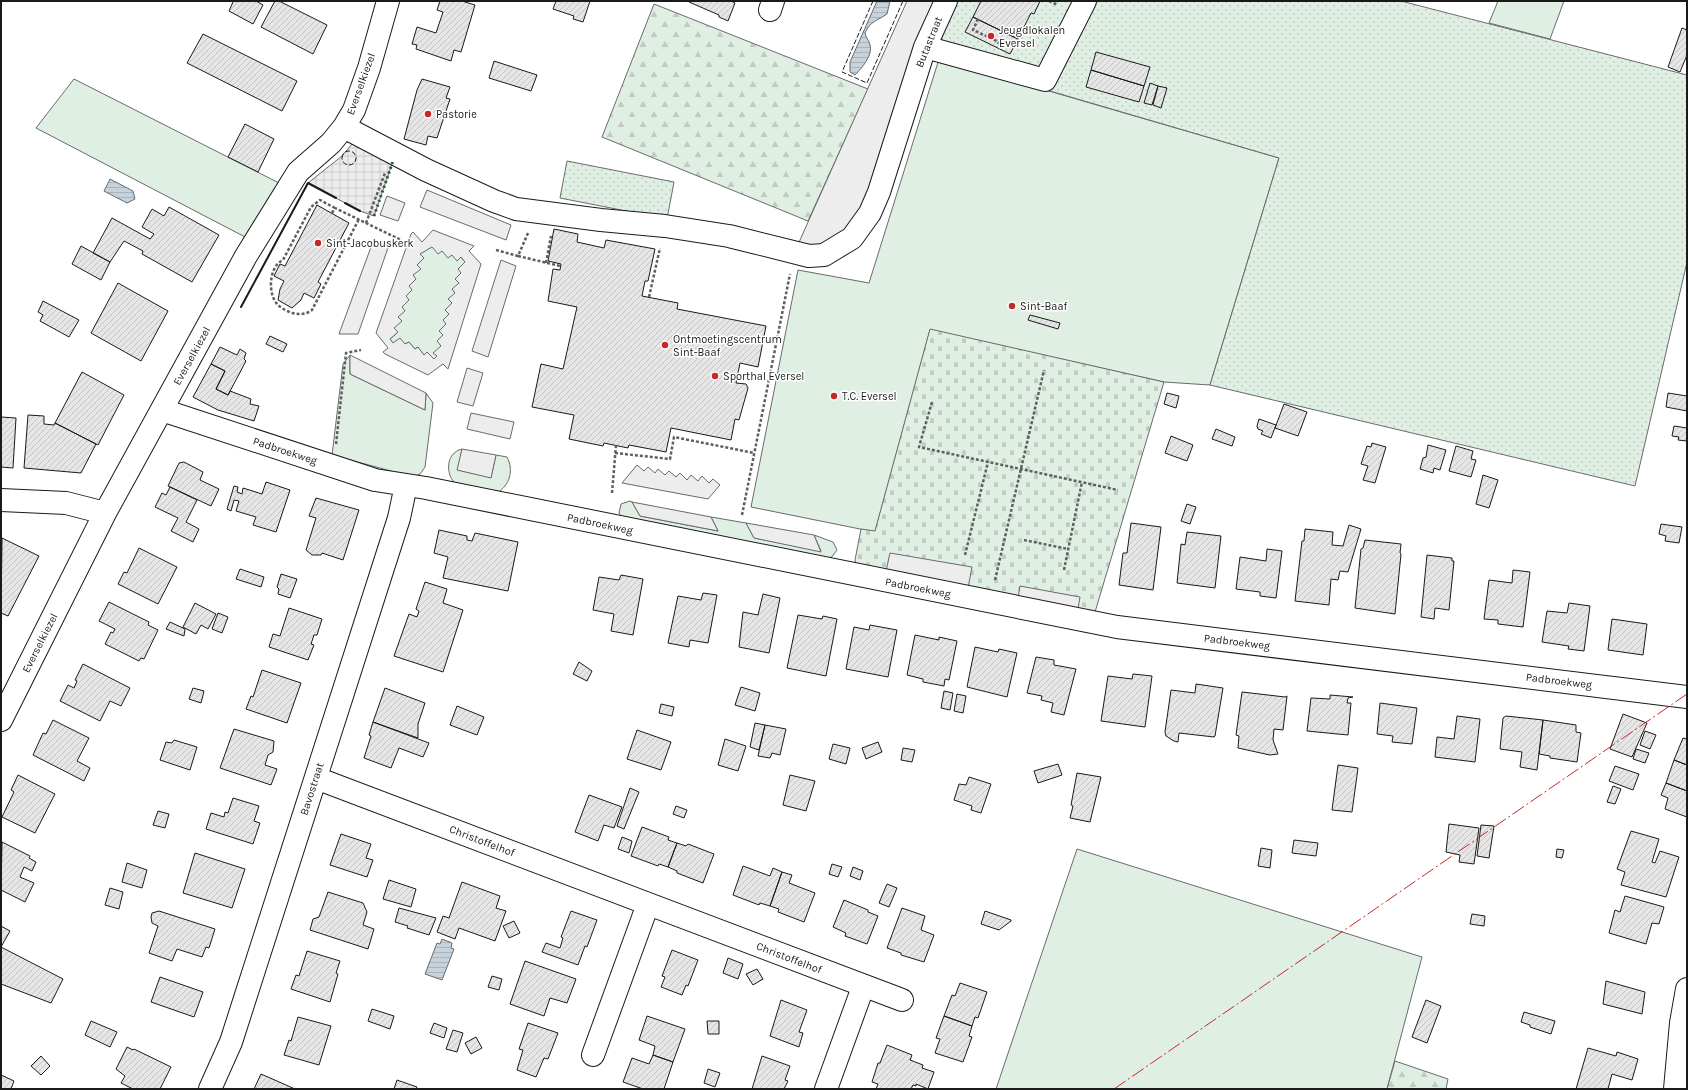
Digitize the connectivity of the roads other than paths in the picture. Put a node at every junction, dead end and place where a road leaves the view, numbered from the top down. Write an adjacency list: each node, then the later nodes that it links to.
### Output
1 (388, 1): 5 (street, Everselkiezel)
2 (946, 1): 4 (street, Butastraat)
3 (1085, 1): 4 (street)
4 (925, 47): 5 (street, Butastraat)
5 (344, 127): 6 (street, Everselkiezel)
6 (162, 410): 7 (street, Padbroekweg); 9 (street, Everselkiezel)
7 (406, 485): 10 (street, Padbroekweg); 12 (street, Bavostraat)
8 (1, 500): 9 (street)
9 (105, 513): 11 (street, Everselkiezel)
10 (1687, 696)
11 (1, 720)
12 (316, 778): 13 (street, Christoffelhof); 18 (street, Bavostraat)
13 (648, 904): 14 (street, Christoffelhof); 17 (street)
14 (863, 987): 16 (street, Christoffelhof); 19 (street)
15 (1687, 989): 20 (street)
16 (902, 1000)
17 (593, 1055)
18 (210, 1089)
19 (826, 1089)
20 (1675, 1089)

